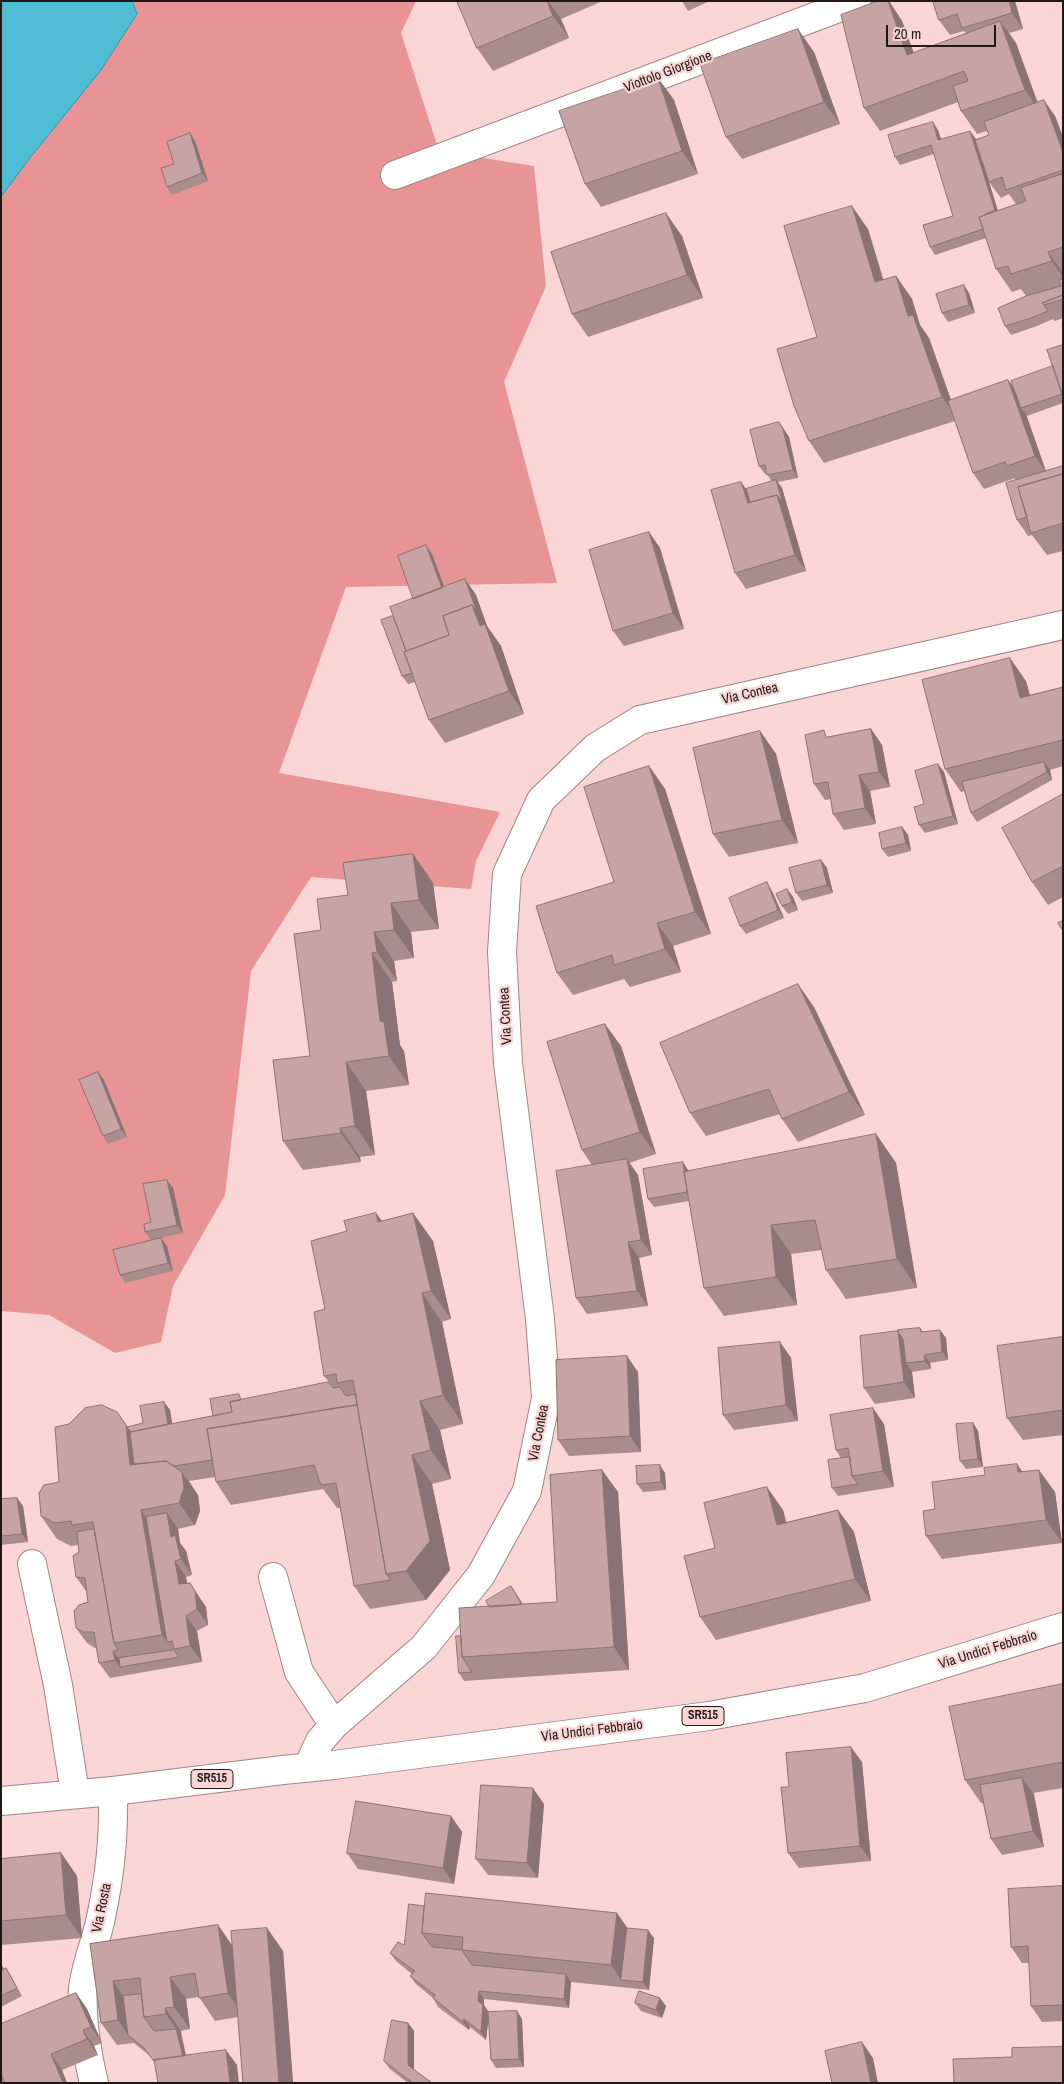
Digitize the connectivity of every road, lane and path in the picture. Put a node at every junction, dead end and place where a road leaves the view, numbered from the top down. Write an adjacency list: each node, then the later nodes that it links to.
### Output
1 (857, 1): 2 (street, Viottolo Giorgione)
2 (395, 176)
3 (1063, 625): 7 (street, Via Contea)
4 (32, 1564): 10 (street)
5 (273, 1577): 7 (street)
6 (1063, 1627): 8 (street, Via Undici Febbraio / SR515)
7 (334, 1725): 8 (street)
8 (323, 1766): 9 (street, Via Undici Febbraio / SR515)
9 (113, 1791): 10 (street, SR515); 12 (street, Via Rosta)
10 (75, 1793): 11 (street, SR515)
11 (1, 1801)
12 (94, 2083)

